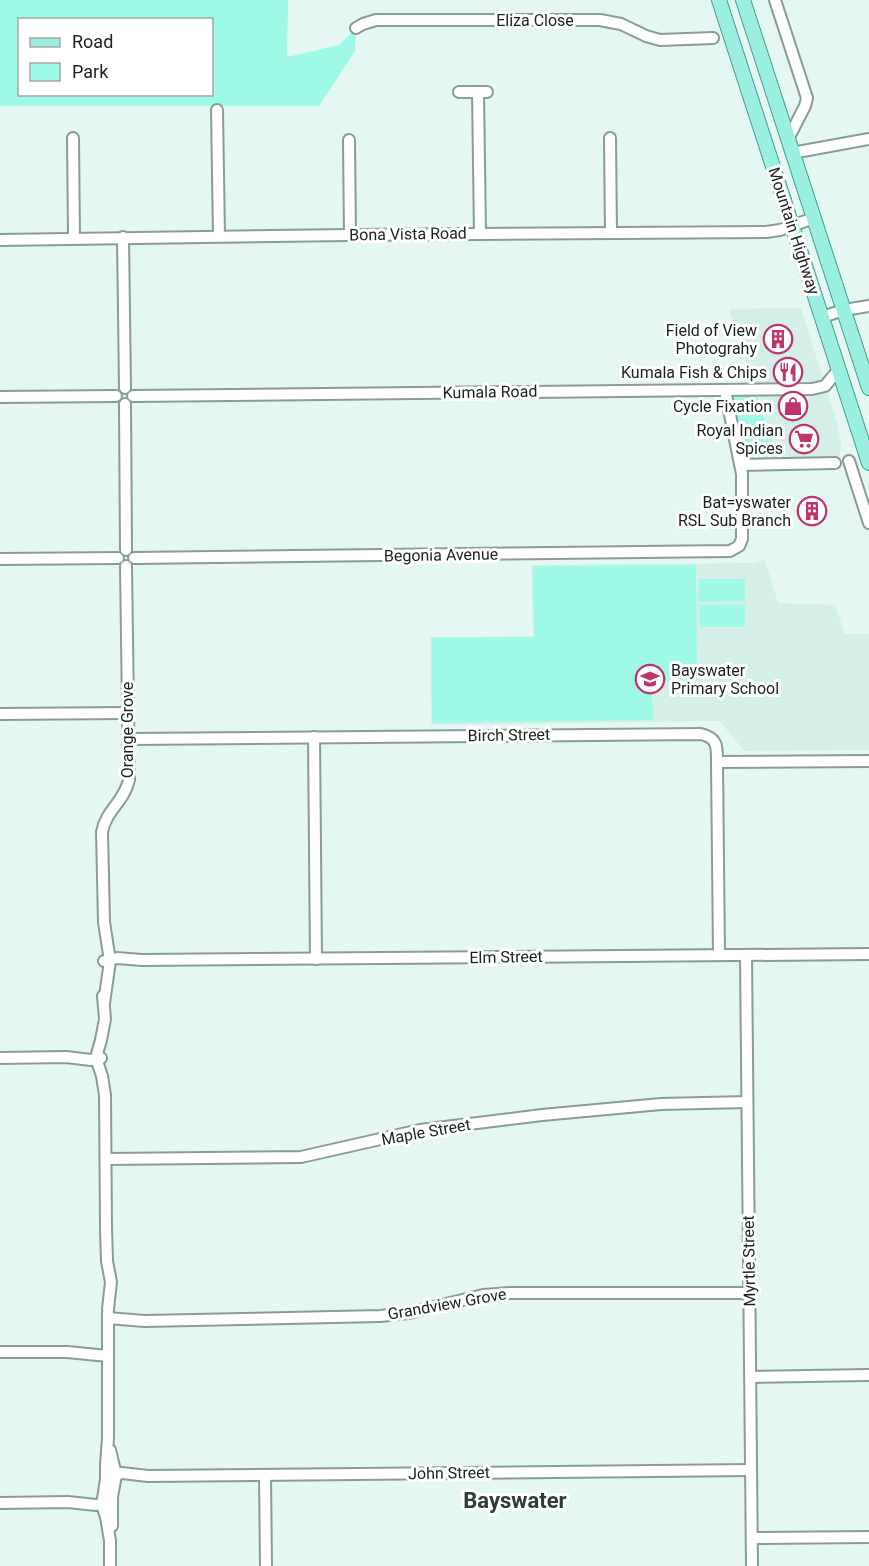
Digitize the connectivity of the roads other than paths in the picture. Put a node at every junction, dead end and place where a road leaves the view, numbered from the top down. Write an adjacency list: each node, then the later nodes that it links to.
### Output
1 (719, 0): 15 (main road, Mountain Highway)
2 (743, 0): 10 (main road, Mountain Highway)
3 (776, 0): 10 (street)
4 (356, 28): 5 (street, Eliza Close)
5 (713, 38)
6 (459, 92): 17 (street)
7 (218, 110): 19 (street)
8 (73, 138): 21 (street)
9 (610, 138): 16 (street)
10 (788, 139): 13 (main road, Mountain Highway)
11 (869, 139): 13 (street)
12 (349, 140): 18 (street)
13 (792, 153): 14 (main road, Mountain Highway)
14 (814, 218): 15 (street, Bona Vista Road); 24 (main road, Mountain Highway)
15 (792, 226): 16 (street, Bona Vista Road); 25 (main road, Mountain Highway)
16 (611, 233): 17 (street, Bona Vista Road)
17 (480, 234): 18 (street, Bona Vista Road)
18 (350, 235): 19 (street, Bona Vista Road)
19 (219, 236): 20 (street, Bona Vista Road)
20 (123, 237): 21 (street, Bona Vista Road); 29 (street)
21 (74, 238): 22 (street, Bona Vista Road)
22 (0, 240)
23 (869, 306): 24 (street)
24 (844, 310): 25 (street); 27 (main road, Mountain Highway)
25 (822, 317): 26 (main road, Mountain Highway)
26 (839, 369): 28 (street, Kumala Road); 31 (main road, Mountain Highway)
27 (869, 388)
28 (725, 390): 29 (street, Kumala Road); 33 (street)
29 (127, 396): 30 (street); 35 (street)
30 (0, 397)
31 (868, 458): 32 (street)
32 (841, 462): 33 (street); 34 (street)
33 (741, 465): 37 (street, Begonia Avenue)
34 (869, 523)
35 (122, 554): 36 (street); 37 (street)
36 (0, 559)
37 (130, 562): 38 (street, Orange Grove)
38 (128, 713): 39 (street); 41 (street, Orange Grove)
39 (0, 714)
40 (314, 737): 41 (street, Birch Street); 43 (street, Birch Street); 47 (street)
41 (128, 739): 48 (street, Orange Grove)
42 (869, 761): 43 (street)
43 (717, 762): 45 (street)
44 (869, 954): 46 (street, Elm Street)
45 (719, 955): 46 (street, Elm Street); 47 (street, Elm Street)
46 (746, 955): 51 (street, Myrtle Street)
47 (316, 959): 48 (street, Elm Street)
48 (108, 961): 49 (street, Orange Grove)
49 (99, 1057): 50 (street); 52 (street, Orange Grove)
50 (0, 1058)
51 (747, 1102): 52 (street, Maple Street); 53 (street, Myrtle Street)
52 (106, 1159): 54 (street, Orange Grove)
53 (750, 1293): 54 (street, Grandview Grove); 58 (street, Myrtle Street)
54 (108, 1317): 56 (street, Orange Grove)
55 (0, 1352): 56 (street)
56 (108, 1352): 61 (street, Orange Grove)
57 (869, 1375): 58 (street)
58 (751, 1377): 59 (street, Myrtle Street)
59 (751, 1470): 60 (street, John Street); 65 (street, Myrtle Street)
60 (265, 1475): 61 (street, John Street); 67 (street)
61 (113, 1476): 62 (street, Orange Grove)
62 (105, 1502): 63 (street); 66 (street, Orange Grove)
63 (0, 1503)
64 (869, 1537): 65 (street)
65 (752, 1538): 68 (street, Myrtle Street)
66 (110, 1566)
67 (266, 1566)
68 (752, 1566)

